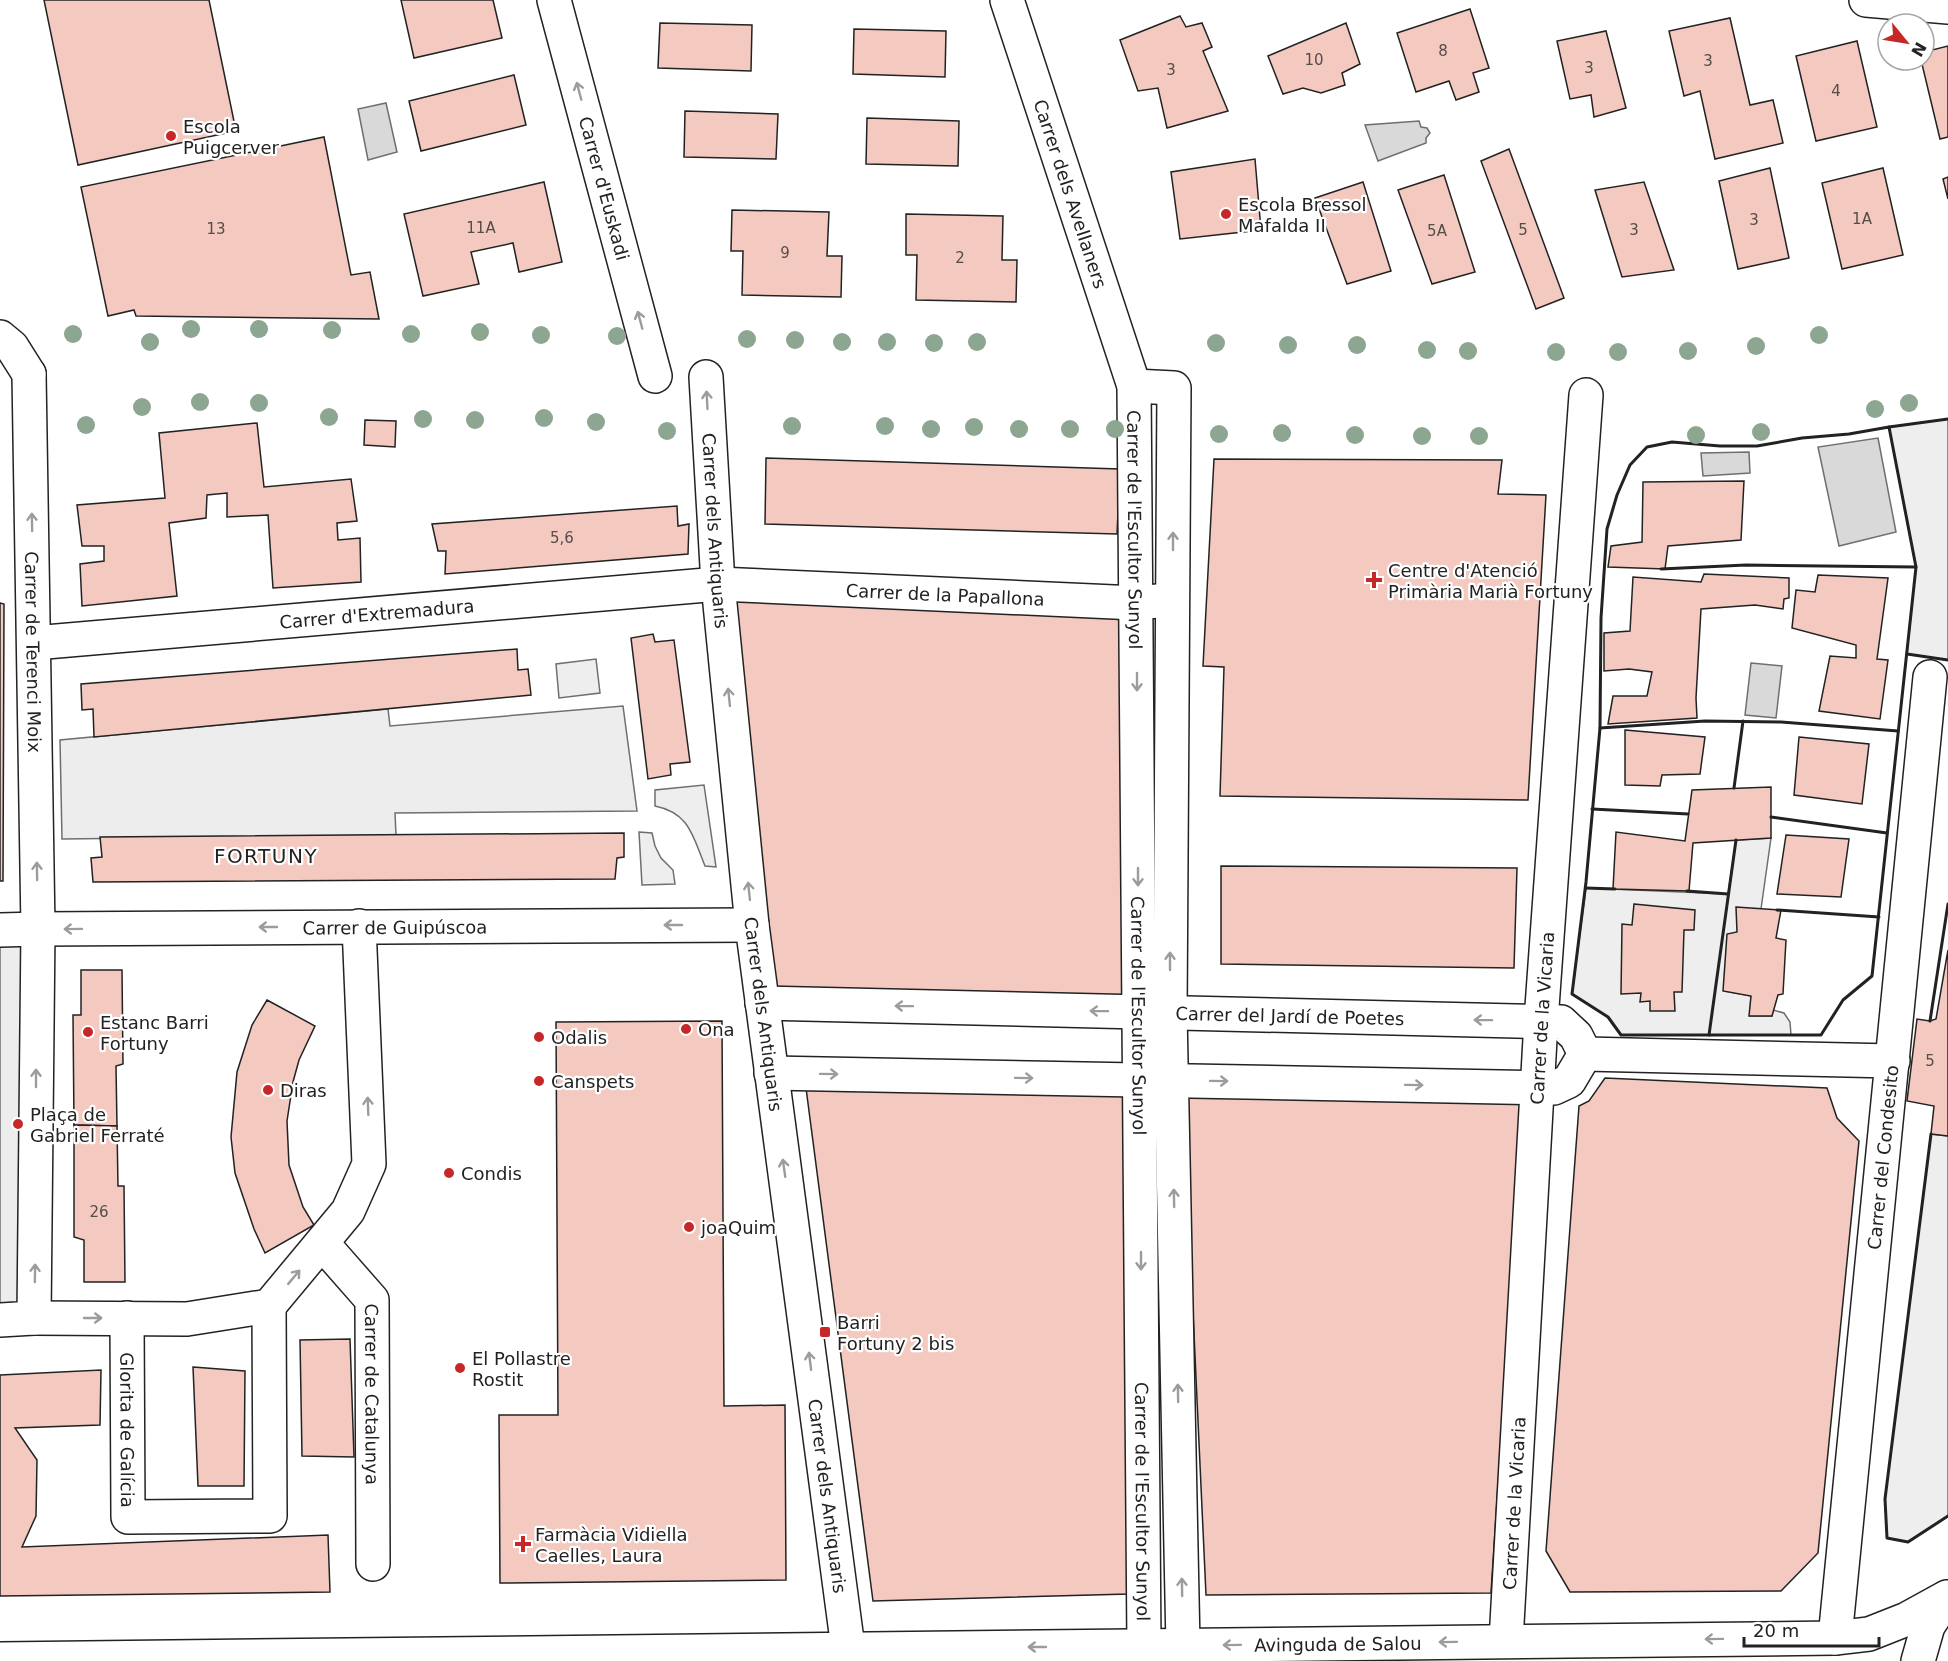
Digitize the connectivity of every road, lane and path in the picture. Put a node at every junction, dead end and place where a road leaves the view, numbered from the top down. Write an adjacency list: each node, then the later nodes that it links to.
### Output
1 (554, 0): 7 (street, Carrer d'Euskadi, one-way to 1)
2 (1007, 0): 9 (street, Carrer dels Avellaners)
3 (1866, 0): 4 (street)
4 (1948, 7)
5 (0, 337): 6 (street)
6 (14, 374): 14 (street, Carrer de Terenci Moix, one-way to 6)
7 (655, 376)
8 (706, 377): 11 (street, Carrer dels Antiquaris, one-way to 8)
9 (1134, 386): 12 (street, Carrer de l'Escultor Sunyol, one-way to 9); 13 (street, Carrer de l'Escultor Sunyol)
10 (1586, 395): 22 (street, Carrer de la Vicaria)
11 (718, 584): 13 (street, Carrer de la Papallona); 14 (street, Carrer d'Extremadura); 16 (street, Carrer dels Antiquaris, one-way to 11)
12 (1172, 600): 13 (street, Carrer de la Papallona); 21 (street, Carrer de l'Escultor Sunyol, one-way to 12)
13 (1136, 603): 21 (street, Carrer de l'Escultor Sunyol, one-way to 21)
14 (34, 644): 18 (street, Carrer de Terenci Moix, one-way to 14)
15 (1930, 677): 24 (street, Carrer del Condesito)
16 (752, 924): 17 (street, Carrer de Guipúscoa, one-way to 17); 20 (street, Carrer dels Antiquaris)
17 (359, 926): 18 (street, Carrer de Guipúscoa, one-way to 18); 28 (street, one-way to 17)
18 (38, 929): 19 (street, Carrer de Guipúscoa); 30 (street, Carrer de Terenci Moix, one-way to 18)
19 (0, 930)
20 (762, 1003): 21 (street, Carrer del Jardí de Poetes, one-way to 20); 25 (street, Carrer dels Antiquaris)
21 (1154, 1012): 22 (street, Carrer del Jardí de Poetes, one-way to 21); 26 (street, Carrer de l'Escultor Sunyol)
22 (1541, 1021): 23 (street, Carrer del Jardí de Poetes); 27 (street, Carrer de la Vicaria)
23 (1585, 1054): 24 (street); 27 (street)
24 (1893, 1061): 35 (street, Carrer del Condesito)
25 (771, 1073): 26 (street, one-way to 26); 39 (street, Carrer dels Antiquaris, one-way to 25)
26 (1155, 1080): 27 (street, one-way to 27); 37 (street, Carrer de l'Escultor Sunyol, one-way to 37); 38 (street, Carrer de l'Escultor Sunyol, one-way to 26)
27 (1538, 1087): 36 (street, Carrer de la Vicaria)
28 (322, 1243): 29 (street, one-way to 28); 33 (street, Carrer de Catalunya)
29 (269, 1306): 31 (street); 31 (street, Glorita de Galícia)
30 (34, 1318): 31 (street, one-way to 31); 32 (street)
31 (127, 1318)
32 (0, 1320)
33 (373, 1564)
34 (1948, 1596): 35 (street, Avinguda de Salou); 41 (street)
35 (1835, 1638): 36 (street, Avinguda de Salou, one-way to 36)
36 (1506, 1641): 38 (street, Avinguda de Salou, one-way to 38)
37 (1144, 1646): 38 (street, Avinguda de Salou); 39 (street, Avinguda de Salou, one-way to 39)
38 (1183, 1646)
39 (848, 1648): 40 (street, Avinguda de Salou)
40 (0, 1659)
41 (1918, 1661)

